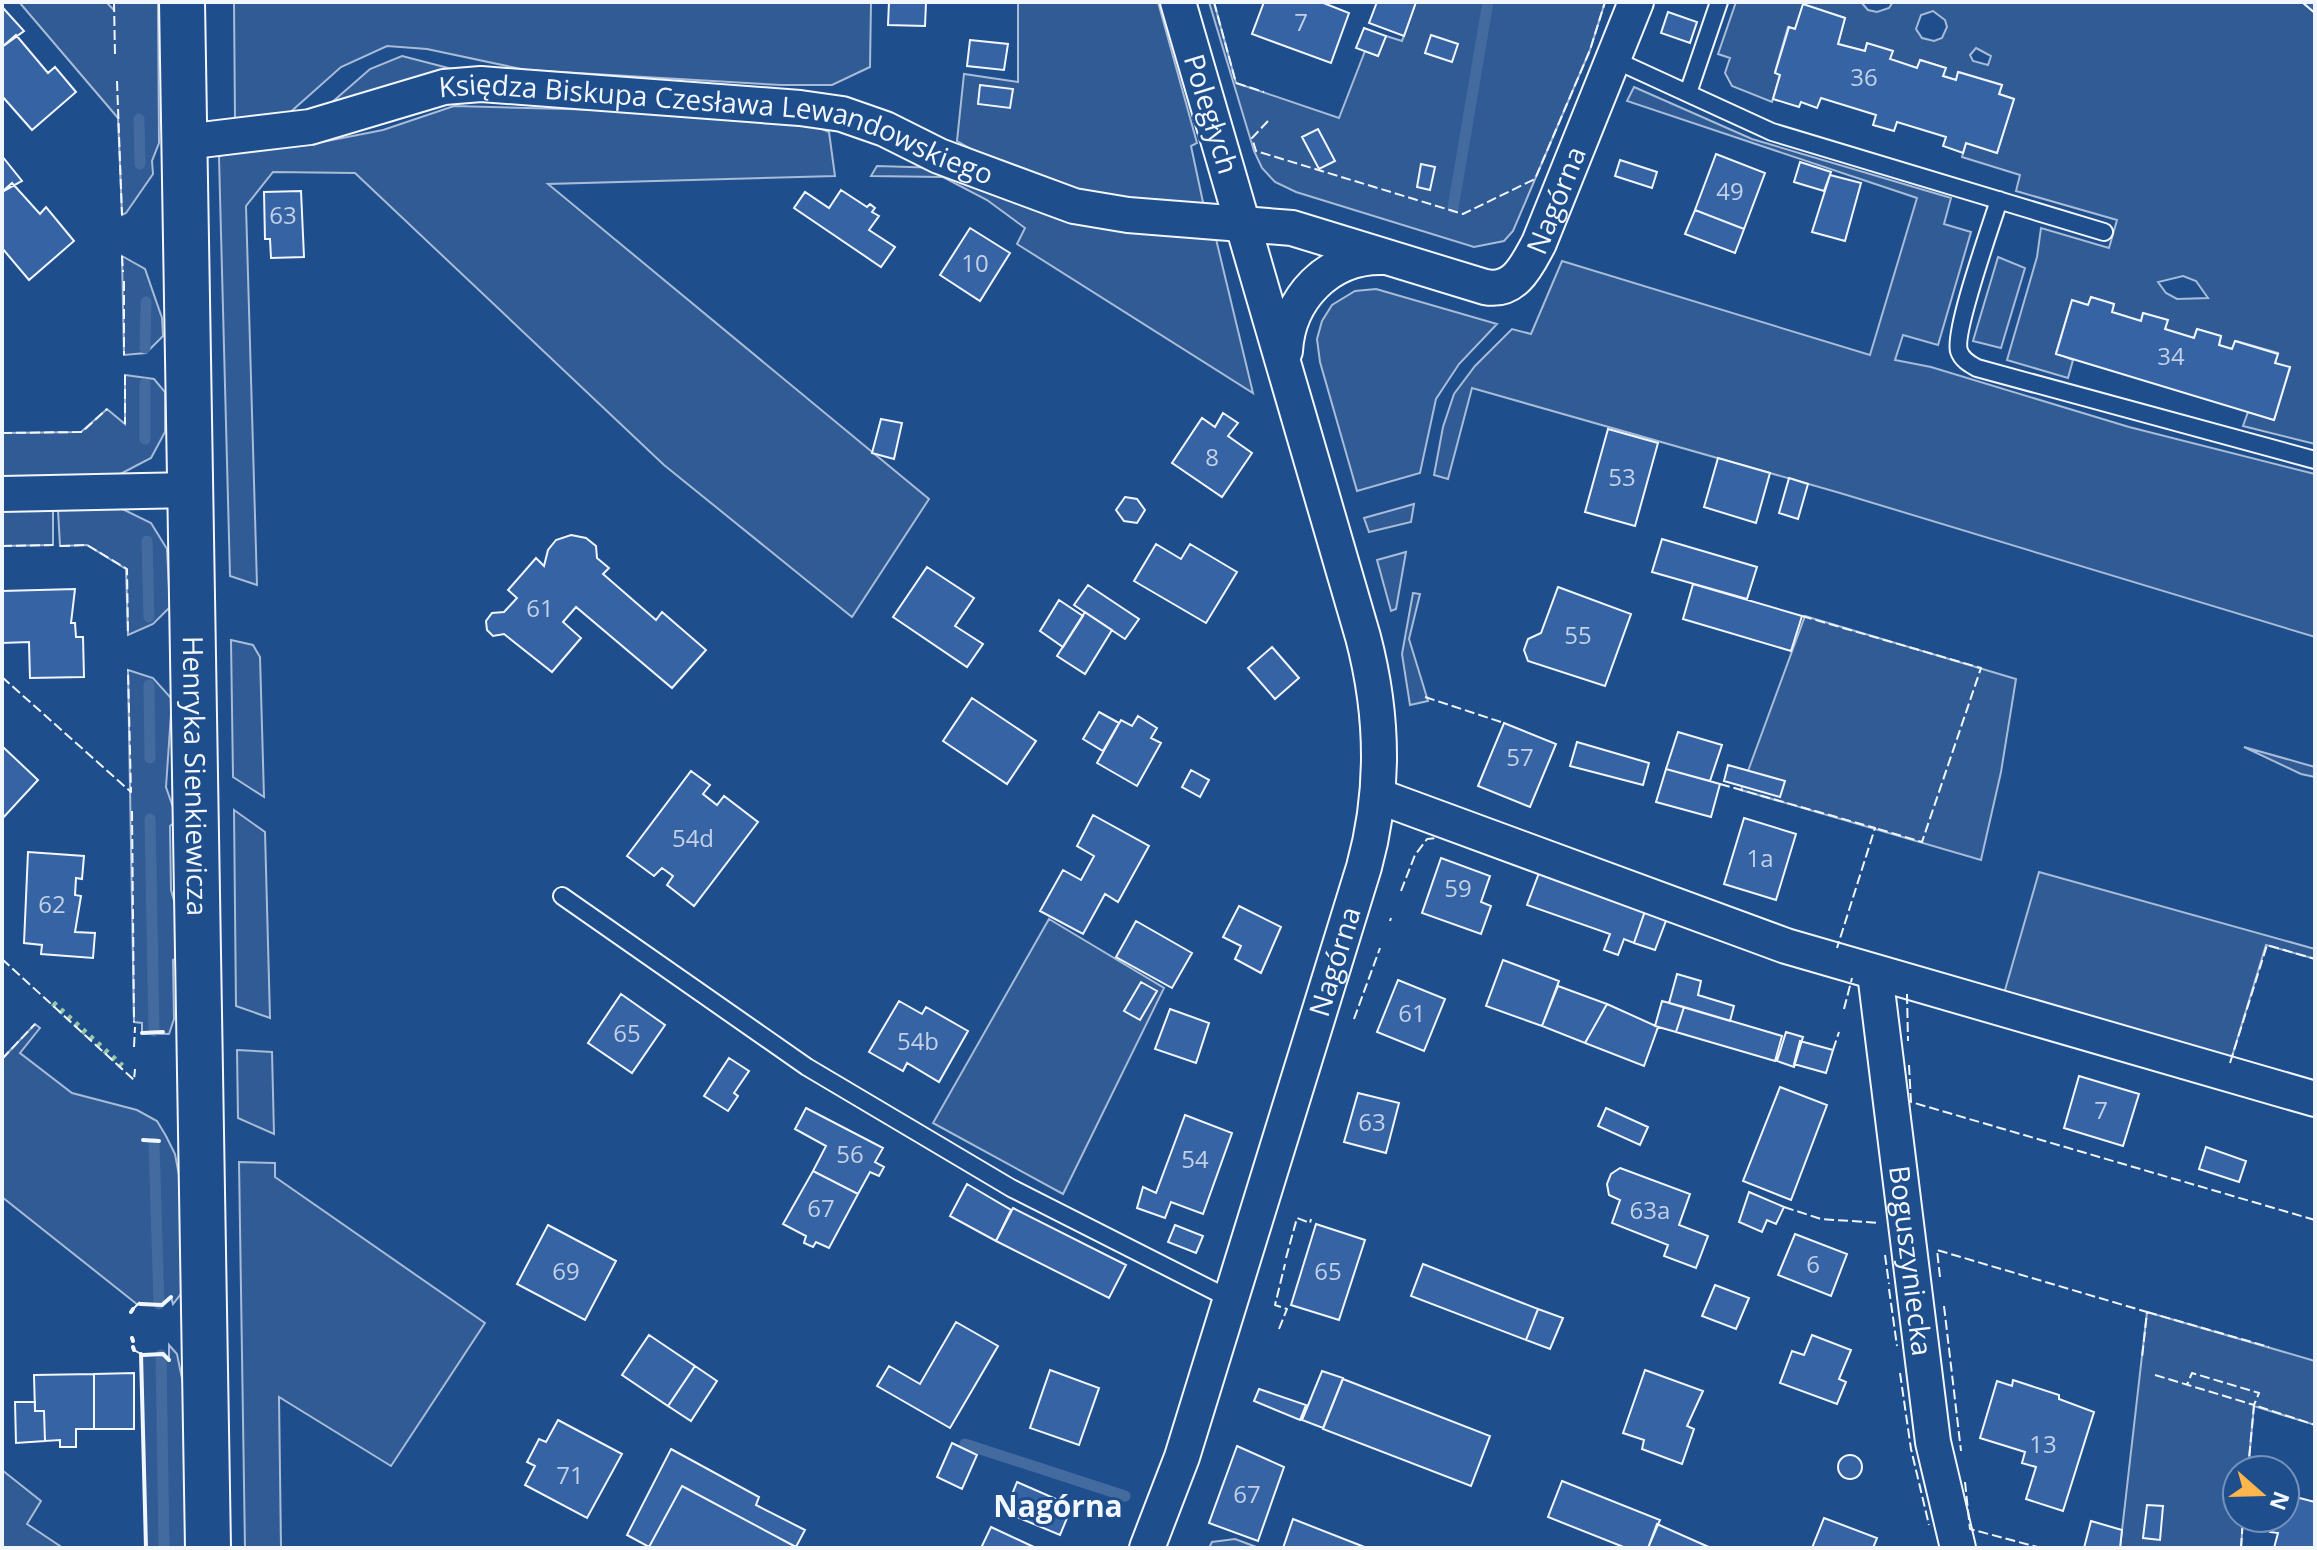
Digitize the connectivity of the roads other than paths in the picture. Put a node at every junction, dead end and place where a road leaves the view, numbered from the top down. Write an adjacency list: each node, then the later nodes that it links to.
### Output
1 (182, 2): 7 (street, Henryka Sienkiewicza)
2 (1178, 2): 9 (street, Poległych)
3 (1636, 2): 5 (street, Nagórna)
4 (1719, 2): 6 (lane)
5 (1615, 60): 6 (lane); 11 (street, Nagórna)
6 (1688, 93): 8 (lane)
7 (185, 142): 9 (street, Księdza Biskupa Czesława Lewandowskiego); 14 (street, Henryka Sienkiewicza)
8 (1999, 200): 10 (lane); 13 (lane)
9 (1245, 225): 11 (street, Nagórna); 12 (street, Nagórna)
10 (2104, 232)
11 (1398, 259): 12 (street, Nagórna)
12 (1286, 363): 16 (street, Nagórna)
13 (2315, 460)
14 (190, 490): 15 (street); 22 (street, Henryka Sienkiewicza)
15 (2, 494)
16 (1378, 796): 18 (street); 20 (street, Nagórna)
17 (562, 896): 20 (lane)
18 (1875, 973): 19 (street); 21 (street, Boguszyniecka)
19 (2315, 1099)
20 (1232, 1300): 23 (street, Nagórna)
21 (1961, 1547)
22 (208, 1548)
23 (1147, 1548)

